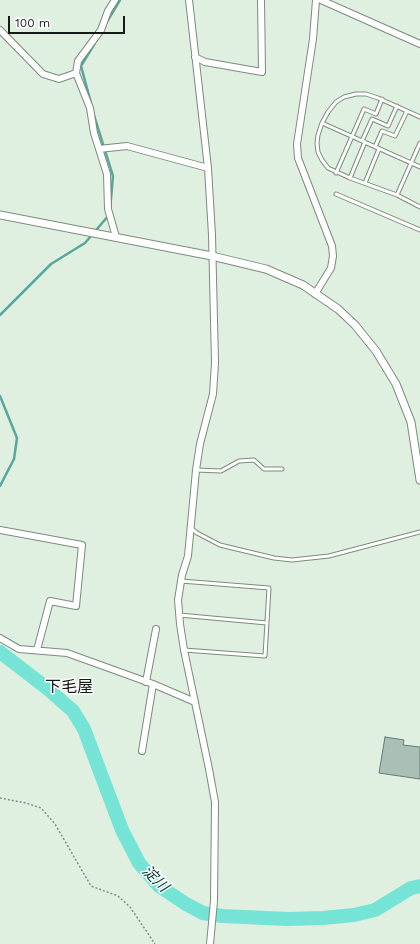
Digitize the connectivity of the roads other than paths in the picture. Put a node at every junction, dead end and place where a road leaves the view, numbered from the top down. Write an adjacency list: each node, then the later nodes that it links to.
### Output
1 (115, 0): 9 (street)
2 (189, 0): 8 (street)
3 (261, 0): 8 (street)
4 (316, 0): 34 (street)
5 (321, 0): 7 (street)
6 (0, 30): 9 (street)
7 (420, 44)
8 (195, 57): 23 (street)
9 (76, 73): 19 (street)
10 (382, 100): 11 (lane); 14 (lane); 15 (lane)
11 (397, 106): 12 (lane); 16 (lane)
12 (407, 111): 13 (lane); 18 (lane)
13 (420, 117)
14 (322, 123): 15 (lane); 24 (lane)
15 (352, 136): 16 (lane); 24 (lane)
16 (363, 141): 18 (lane); 25 (lane)
17 (420, 143): 21 (lane)
18 (375, 147): 20 (lane)
19 (99, 149): 23 (street); 32 (street)
20 (379, 149): 21 (lane); 26 (lane)
21 (411, 163): 22 (lane); 28 (lane)
22 (420, 167)
23 (208, 168): 33 (street)
24 (336, 173): 25 (lane)
25 (350, 178): 26 (lane)
26 (365, 183): 28 (lane)
27 (336, 194): 31 (lane)
28 (397, 194): 29 (lane)
29 (420, 207)
30 (0, 215): 32 (street)
31 (420, 230)
32 (116, 237): 33 (street)
33 (212, 256): 34 (street); 36 (street)
34 (315, 294): 37 (street)
35 (282, 469): 36 (lane)
36 (196, 470): 38 (street)
37 (420, 480)
38 (190, 528): 40 (lane); 41 (street)
39 (0, 530): 46 (street)
40 (420, 532)
41 (181, 581): 42 (street); 43 (lane)
42 (180, 615): 43 (lane); 47 (street)
43 (267, 623): 47 (lane)
44 (156, 629): 48 (street)
45 (0, 638): 46 (street)
46 (37, 650): 48 (street)
47 (184, 650): 50 (street)
48 (146, 682): 49 (street)
49 (153, 684): 50 (street); 51 (street)
50 (194, 702): 52 (street)
51 (142, 751)
52 (210, 944)

